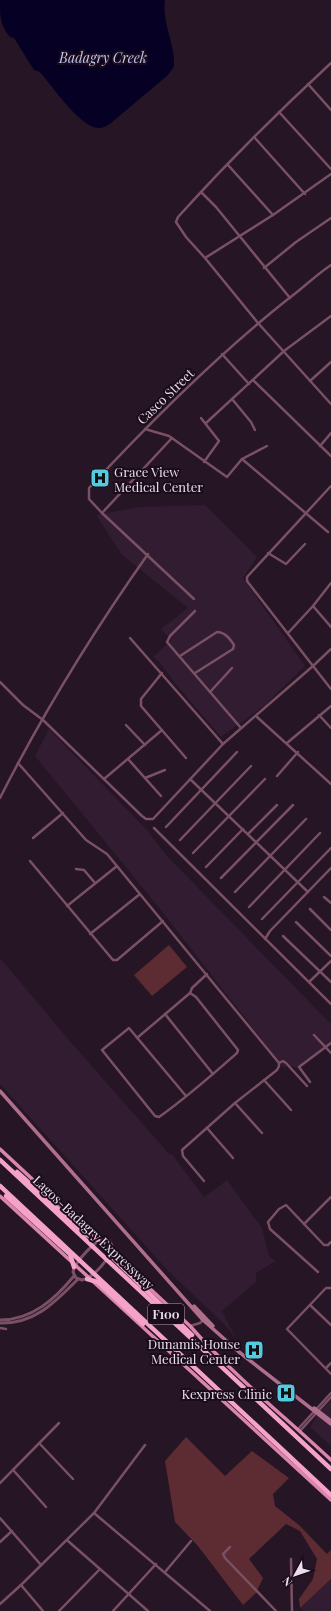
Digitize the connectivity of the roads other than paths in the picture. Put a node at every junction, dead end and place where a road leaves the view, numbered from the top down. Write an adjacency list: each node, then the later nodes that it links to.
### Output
1 (331, 63): 2 (street)
2 (308, 84): 3 (street); 4 (street)
3 (331, 110)
4 (279, 112): 5 (street); 7 (street)
5 (254, 137): 6 (street); 10 (street)
6 (228, 165): 9 (street); 11 (street)
7 (331, 169)
8 (331, 174): 10 (street)
9 (201, 192): 13 (street); 14 (street)
10 (305, 194): 11 (street)
11 (273, 215): 13 (street)
12 (331, 218): 16 (street)
13 (239, 237): 14 (street); 16 (street)
14 (205, 258): 19 (street)
15 (331, 265): 17 (street, Casco Street)
16 (264, 268): 17 (street)
17 (290, 298): 19 (street, Casco Street)
18 (331, 316): 20 (street)
19 (258, 323): 20 (street); 21 (street, Casco Street)
20 (284, 351): 23 (street); 24 (street)
21 (222, 354): 25 (street); 30 (street, Casco Street)
22 (331, 362): 24 (street)
23 (253, 380): 25 (street); 35 (street)
24 (310, 381): 27 (street)
25 (249, 384): 26 (street)
26 (232, 399): 29 (street); 31 (street)
27 (331, 404)
28 (201, 418): 29 (street)
29 (206, 423): 38 (street)
30 (145, 428): 33 (street); 40 (street, Casco Street)
31 (255, 430)
32 (331, 433): 35 (street)
33 (172, 438): 38 (street); 40 (street)
34 (267, 446): 37 (street)
35 (320, 446): 36 (street)
36 (331, 456)
37 (242, 459): 38 (street); 41 (street)
38 (204, 462)
39 (331, 486): 41 (street)
40 (102, 513): 45 (street, Casco Street)
41 (304, 513): 42 (street); 44 (street)
42 (328, 532)
43 (305, 544): 44 (street)
44 (268, 553): 51 (street)
45 (148, 554): 47 (street, Casco Street); 65 (street)
46 (331, 583): 48 (street)
47 (194, 599)
48 (314, 606): 50 (street); 51 (street)
49 (195, 611): 54 (street)
50 (331, 627)
51 (288, 633): 55 (street)
52 (130, 638): 57 (street)
53 (331, 649): 55 (street)
54 (180, 656): 58 (street); 58 (street)
55 (313, 666): 60 (street); 64 (street)
56 (232, 668): 61 (street)
57 (162, 673): 69 (street); 71 (street)
58 (195, 673): 61 (street)
59 (0, 682): 65 (street)
60 (331, 689)
61 (210, 692): 67 (street)
62 (331, 706): 63 (street)
63 (320, 715): 68 (street); 70 (street)
64 (257, 716): 67 (street); 70 (street)
65 (43, 720): 77 (street); 82 (street)
66 (126, 725): 72 (street)
67 (241, 728): 71 (street)
68 (331, 728)
69 (162, 730): 72 (street); 75 (street)
70 (287, 743): 74 (street)
71 (223, 744): 83 (street)
72 (145, 745): 76 (street)
73 (237, 752): 86 (street)
74 (298, 752): 80 (street); 85 (street)
75 (186, 758)
76 (128, 760): 81 (street); 82 (street)
77 (18, 764): 88 (street); 92 (street)
78 (251, 766): 89 (street)
79 (165, 770): 81 (street)
80 (277, 776)
81 (145, 778): 87 (street)
82 (104, 779): 83 (street)
83 (190, 779): 86 (street)
84 (265, 779): 93 (street)
85 (331, 784)
86 (201, 790): 89 (street); 95 (street)
87 (161, 796)
88 (0, 798)
89 (215, 802): 93 (street); 101 (street)
90 (277, 805): 99 (street)
91 (293, 805): 102 (street)
92 (63, 813): 100 (street); 107 (street)
93 (228, 815): 97 (street); 104 (street)
94 (306, 819): 105 (street)
95 (166, 827)
96 (154, 828): 129 (street)
97 (243, 829): 99 (street); 108 (street)
98 (320, 833): 111 (street)
99 (248, 834): 102 (street)
100 (33, 838)
101 (180, 840)
102 (257, 843): 105 (street); 112 (street)
103 (331, 848): 113 (street)
104 (193, 853)
105 (271, 856): 111 (street); 115 (street)
106 (30, 861): 120 (street)
107 (117, 866): 114 (street); 117 (street)
108 (206, 866)
109 (331, 868): 116 (street)
110 (76, 869): 114 (street)
111 (285, 869): 113 (street); 121 (street)
112 (221, 878)
113 (299, 882): 116 (street); 123 (street)
114 (95, 884): 120 (street)
115 (235, 892)
116 (308, 892): 129 (street)
117 (140, 894): 124 (street); 127 (street)
118 (324, 896): 119 (street)
119 (331, 903)
120 (67, 906): 127 (street)
121 (249, 906)
122 (310, 909): 126 (street)
123 (262, 919)
124 (163, 921): 127 (street); 133 (street)
125 (296, 922): 130 (street)
126 (331, 930)
127 (90, 934)
128 (283, 936): 132 (street)
129 (265, 939): 134 (street)
130 (331, 956)
131 (331, 961): 132 (street)
132 (319, 971): 134 (street); 135 (street)
133 (207, 974): 136 (street); 144 (street)
134 (309, 982): 137 (street)
135 (331, 982)
136 (190, 993): 138 (street); 145 (street)
137 (331, 1004)
138 (165, 1014): 140 (street); 145 (street)
139 (314, 1035): 142 (street)
140 (137, 1038): 150 (street); 150 (street)
141 (331, 1043): 142 (street)
142 (326, 1047): 143 (street); 147 (street)
143 (331, 1053)
144 (279, 1064): 146 (street); 148 (street)
145 (213, 1074): 150 (street)
146 (264, 1080): 151 (street); 152 (street)
147 (310, 1082)
148 (307, 1086)
149 (0, 1090): 174 (main road)
150 (186, 1096)
151 (235, 1103): 153 (street); 154 (street)
152 (291, 1110)
153 (207, 1128): 156 (street); 158 (street)
154 (262, 1133)
155 (0, 1149): 177 (main road, Lagos-Badagry Expressway)
156 (233, 1158)
157 (0, 1159): 164 (highway); 182 (highway, Lagos-Badagry Expressway / F100)
158 (204, 1181)
159 (0, 1186): 184 (highway, F100)
160 (0, 1190): 167 (highway)
161 (0, 1196): 200 (main road)
162 (331, 1197): 163 (street)
163 (304, 1224): 165 (street); 168 (street)
164 (98, 1240): 166 (street); 167 (street)
165 (331, 1242)
166 (111, 1253): 171 (street); 182 (highway)
167 (74, 1267): 169 (street)
168 (318, 1272)
169 (74, 1276): 170 (street); 175 (street)
170 (78, 1279): 171 (street); 175 (street)
171 (87, 1279): 184 (highway)
172 (331, 1288): 173 (street)
173 (310, 1305): 176 (street); 181 (street)
174 (204, 1319): 177 (street); 187 (main road)
175 (2, 1322)
176 (331, 1325)
177 (190, 1326): 191 (main road, Lagos-Badagry Expressway)
178 (0, 1328): 179 (street)
179 (6, 1329)
180 (331, 1363): 181 (street)
181 (326, 1368): 183 (street)
182 (225, 1370): 195 (highway, Lagos-Badagry Expressway / F100)
183 (331, 1374)
184 (217, 1387): 199 (highway, F100)
185 (331, 1393): 187 (street)
186 (331, 1398): 187 (street)
187 (316, 1411): 188 (main road); 190 (main road); 191 (street)
188 (331, 1421)
189 (59, 1423): 192 (street)
190 (331, 1424)
191 (299, 1430): 194 (main road)
192 (40, 1444): 196 (street); 197 (street)
193 (145, 1445): 202 (street)
194 (331, 1460)
195 (331, 1469)
196 (14, 1471): 198 (street); 201 (street)
197 (73, 1479)
198 (0, 1483)
199 (331, 1495)
200 (331, 1500)
201 (46, 1506)
202 (94, 1513): 205 (street); 210 (street)
203 (0, 1518): 204 (street)
204 (12, 1531): 207 (street); 211 (street)
205 (68, 1540): 211 (street); 212 (street)
206 (191, 1541): 213 (street)
207 (0, 1542)
208 (230, 1547): 222 (street)
209 (291, 1559): 223 (street)
210 (156, 1564): 213 (street); 215 (street)
211 (41, 1565): 214 (street)
212 (100, 1569): 215 (street); 218 (street)
213 (165, 1572): 221 (street)
214 (22, 1585): 216 (street); 217 (street)
215 (129, 1594): 219 (street); 220 (street)
216 (0, 1604)
217 (43, 1611)
218 (59, 1611)
219 (113, 1611)
220 (148, 1611)
221 (210, 1611)
222 (276, 1611)
223 (292, 1611)

